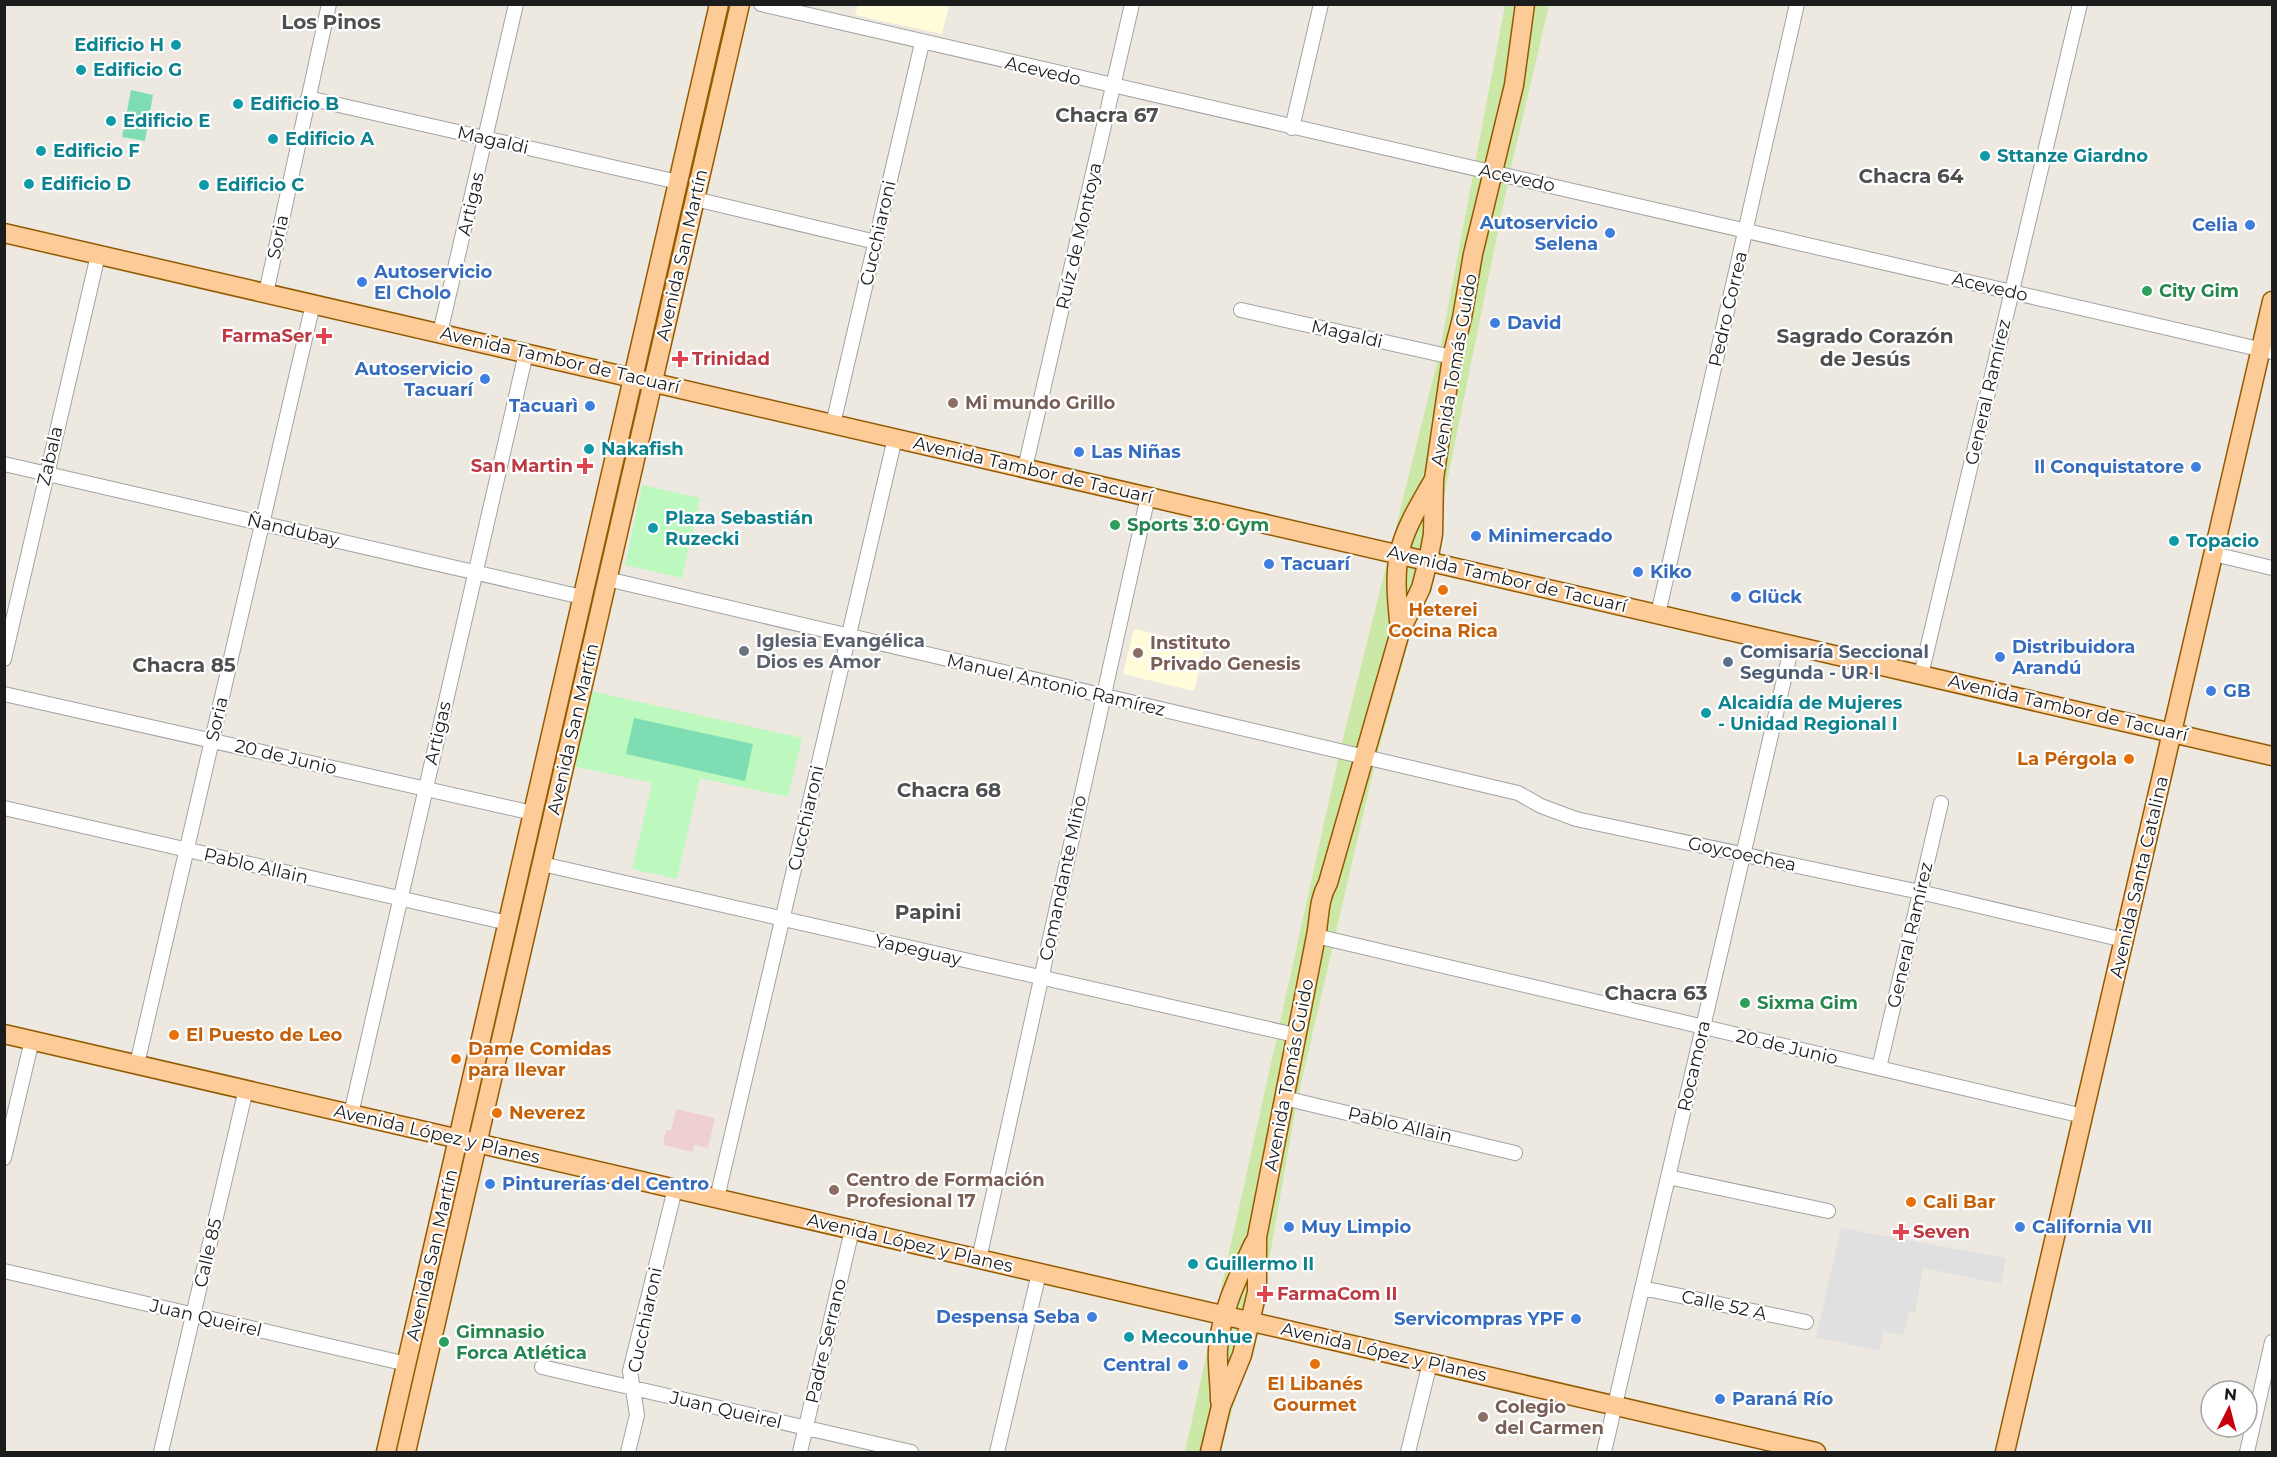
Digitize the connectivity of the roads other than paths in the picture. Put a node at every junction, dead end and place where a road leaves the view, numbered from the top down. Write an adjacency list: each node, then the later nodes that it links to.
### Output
1 (329, 4): 13 (street, Soria)
2 (516, 4): 15 (street, Artigas)
3 (719, 4): 17 (main road, Avenida San Martín)
4 (740, 4): 18 (main road, Avenida San Martín)
5 (761, 4): 11 (street, Acevedo)
6 (1132, 4): 12 (street, Ruíz de Montoya)
7 (1321, 4): 14 (street)
8 (1525, 4): 16 (main road, Avenida Tomás Guido)
9 (1797, 4): 19 (street, Pedro Correa)
10 (2080, 4): 23 (street, General Ramírez)
11 (922, 43): 12 (street, Acevedo); 21 (street, Cucchiaroni)
12 (1113, 87): 14 (street, Acevedo); 37 (street, Ruíz de Montoya)
13 (308, 98): 15 (street, Magaldi); 24 (street, Soria)
14 (1292, 128): 16 (street, Acevedo)
15 (486, 139): 17 (street, Magaldi); 28 (street, Artigas)
16 (1494, 173): 19 (street, Acevedo); 31 (main road, Avenida Tomás Guido)
17 (678, 182): 32 (main road, Avenida San Martín)
18 (695, 199): 21 (street); 33 (main road, Avenida San Martín)
19 (1746, 230): 23 (street, Acevedo); 49 (street, Pedro Correa)
20 (4, 233): 22 (main road, Avenida Tambor de Tacuarí)
21 (876, 242): 34 (street, Cucchiaroni)
22 (98, 255): 24 (main road, Avenida Tambor de Tacuarí); 38 (street, Zabala)
23 (2012, 292): 29 (street, Acevedo); 54 (street, General Ramírez)
24 (266, 293): 26 (main road, Avenida Tambor de Tacuarí)
25 (2272, 302): 29 (main road, Avenida Santa Catalina)
26 (313, 304): 28 (main road, Avenida Tambor de Tacuarí); 41 (street, Soria)
27 (1241, 310): 31 (street, Magaldi)
28 (441, 333): 30 (main road, Avenida Tambor de Tacuarí)
29 (2267, 351): 43 (main road, Avenida Santa Catalina)
30 (526, 353): 32 (main road, Avenida Tambor de Tacuarí); 46 (street, Artigas)
31 (1452, 357): 39 (main road, Avenida Tomás Guido)
32 (634, 376): 33 (main road, Avenida Tambor de Tacuarí); 48 (main road, Avenida San Martín)
33 (653, 381): 34 (main road, Avenida Tambor de Tacuarí); 47 (main road, Avenida San Martín)
34 (833, 424): 35 (main road, Avenida Tambor de Tacuarí)
35 (895, 438): 37 (main road, Avenida Tambor de Tacuarí); 51 (street, Cucchiaroni)
36 (4, 464): 38 (street, Ñandubay)
37 (1026, 468): 40 (main road, Avenida Tambor de Tacuarí)
38 (46, 473): 41 (street, Ñandubay); 53 (street, Zabala)
39 (1434, 479): 42 (main road, Avenida Tomás Guido); 44 (main road, Avenida Tomás Guido)
40 (1148, 496): 42 (main road, Avenida Tambor de Tacuarí); 56 (street, Comandante Miño)
41 (261, 523): 46 (street, Ñandubay); 58 (street, Soria)
42 (1398, 554): 44 (main road, Avenida Tambor de Tacuarí); 50 (main road, Avenida Tomás Guido)
43 (2214, 554): 45 (street); 57 (main road, Avenida Santa Catalina)
44 (1428, 561): 49 (main road, Avenida Tambor de Tacuarí); 50 (main road, Avenida Tomás Guido)
45 (2272, 567)
46 (475, 572): 48 (street, Ñandubay); 61 (street, Artigas)
47 (607, 579): 51 (street, Manuel Antonio Ramírez); 67 (main road, Avenida San Martín)
48 (582, 597): 64 (main road, Avenida San Martín)
49 (1658, 614): 52 (main road, Avenida Tambor de Tacuarí)
50 (1400, 632): 60 (main road, Avenida Tomás Guido)
51 (848, 637): 56 (street, Manuel Antonio Ramírez); 70 (street, Cucchiaroni)
52 (1792, 645): 54 (main road, Avenida Tambor de Tacuarí); 66 (street, Rocamora)
53 (4, 658)
54 (1921, 675): 57 (main road, Avenida Tambor de Tacuarí)
55 (4, 694): 58 (street, 20 de Junio)
56 (1103, 696): 60 (street, Manuel Antonio Ramírez); 74 (street, Comandante Miño)
57 (2173, 732): 59 (main road, Avenida Tambor de Tacuarí); 73 (main road, Avenida Santa Catalina)
58 (212, 741): 61 (street, 20 de Junio); 65 (street, Soria)
59 (2272, 756)
60 (1365, 757): 66 (street, Goycoechea); 72 (main road, Avenida Tomás Guido)
61 (426, 789): 64 (street, 20 de Junio); 69 (street, Artigas)
62 (1941, 803): 68 (street, General Ramírez)
63 (4, 808): 65 (street, Pablo Allain)
64 (533, 813): 71 (main road, Avenida San Martín)
65 (187, 850): 69 (street, Pablo Allain); 79 (street, Soria)
66 (1743, 855): 68 (street, Goycoechea); 75 (street, Rocamora)
67 (542, 864): 70 (street, Yapeguay); 86 (main road, Avenida San Martín)
68 (1920, 892): 73 (street, Goycoechea); 80 (street, General Ramírez)
69 (400, 899): 71 (street, Pablo Allain); 83 (street, Artigas)
70 (782, 920): 74 (street, Yapeguay); 91 (street, Cucchiaroni)
71 (508, 923): 85 (main road, Avenida San Martín)
72 (1316, 936): 75 (street, 20 de Junio); 77 (main road, Avenida Tomás Guido)
73 (2124, 939): 84 (main road, Avenida Santa Catalina)
74 (1041, 978): 77 (street, Yapeguay); 95 (street, Comandante Miño)
75 (1703, 1028): 80 (street, 20 de Junio); 89 (street, Rocamora)
76 (4, 1034): 78 (main road, Avenida López y Planes)
77 (1295, 1035): 82 (main road, Avenida Tomás Guido)
78 (32, 1040): 79 (main road, Avenida López y Planes); 88 (street)
79 (137, 1064): 81 (main road, Avenida López y Planes)
80 (1879, 1068): 84 (street, 20 de Junio)
81 (246, 1089): 83 (main road, Avenida López y Planes); 99 (street, Calle 85)
82 (1284, 1098): 87 (street, Pablo Allain); 94 (main road, Avenida Tomás Guido)
83 (351, 1114): 85 (main road, Avenida López y Planes)
84 (2083, 1116): 123 (main road, Avenida Santa Catalina)
85 (458, 1138): 86 (main road, Avenida López y Planes); 106 (main road, Avenida San Martín)
86 (478, 1143): 90 (main road, Avenida López y Planes); 114 (main road, Avenida San Martín)
87 (1515, 1153)
88 (4, 1158)
89 (1668, 1177): 92 (street); 98 (street, Rocamora)
90 (675, 1189): 91 (main road, Avenida López y Planes); 108 (street, Cucchiaroni)
91 (717, 1198): 93 (main road, Avenida López y Planes)
92 (1828, 1211)
93 (852, 1230): 95 (main road, Avenida López y Planes); 111 (street, Padre Serrano)
94 (1257, 1237): 100 (main road, Avenida Tomás Guido); 101 (main road, Avenida Tomás Guido)
95 (979, 1259): 97 (main road, Avenida López y Planes)
96 (4, 1271): 99 (street, Juan Queirel)
97 (1039, 1273): 100 (main road, Avenida López y Planes); 118 (street)
98 (1642, 1288): 102 (street, Calle 52 A); 110 (street, Rocamora)
99 (194, 1315): 106 (street, Juan Queirel); 112 (street, Calle 85)
100 (1224, 1316): 101 (main road, Avenida López y Planes); 109 (main road, Avenida Tomás Guido)
101 (1251, 1322): 105 (main road, Avenida López y Planes); 109 (main road, Avenida Tomás Guido)
102 (1806, 1322)
103 (2272, 1342): 104 (street)
104 (2270, 1362): 124 (street)
105 (1430, 1363): 110 (main road, Avenida López y Planes); 120 (street)
106 (407, 1364): 113 (main road, Avenida San Martín)
107 (542, 1367): 108 (street, Juan Queirel)
108 (633, 1388): 111 (street, Juan Queirel); 115 (street, Cucchiaroni)
109 (1221, 1406): 119 (main road, Avenida Tomás Guido)
110 (1615, 1406): 121 (street, Rocamora); 122 (main road, Avenida López y Planes)
111 (805, 1428): 116 (street, Padre Serrano); 117 (street, Juan Queirel)
112 (161, 1452)
113 (386, 1452)
114 (406, 1452)
115 (628, 1452)
116 (800, 1452)
117 (911, 1452)
118 (997, 1452)
119 (1210, 1452)
120 (1408, 1452)
121 (1604, 1452)
122 (1816, 1452)
123 (2005, 1452)
124 (2247, 1452)

